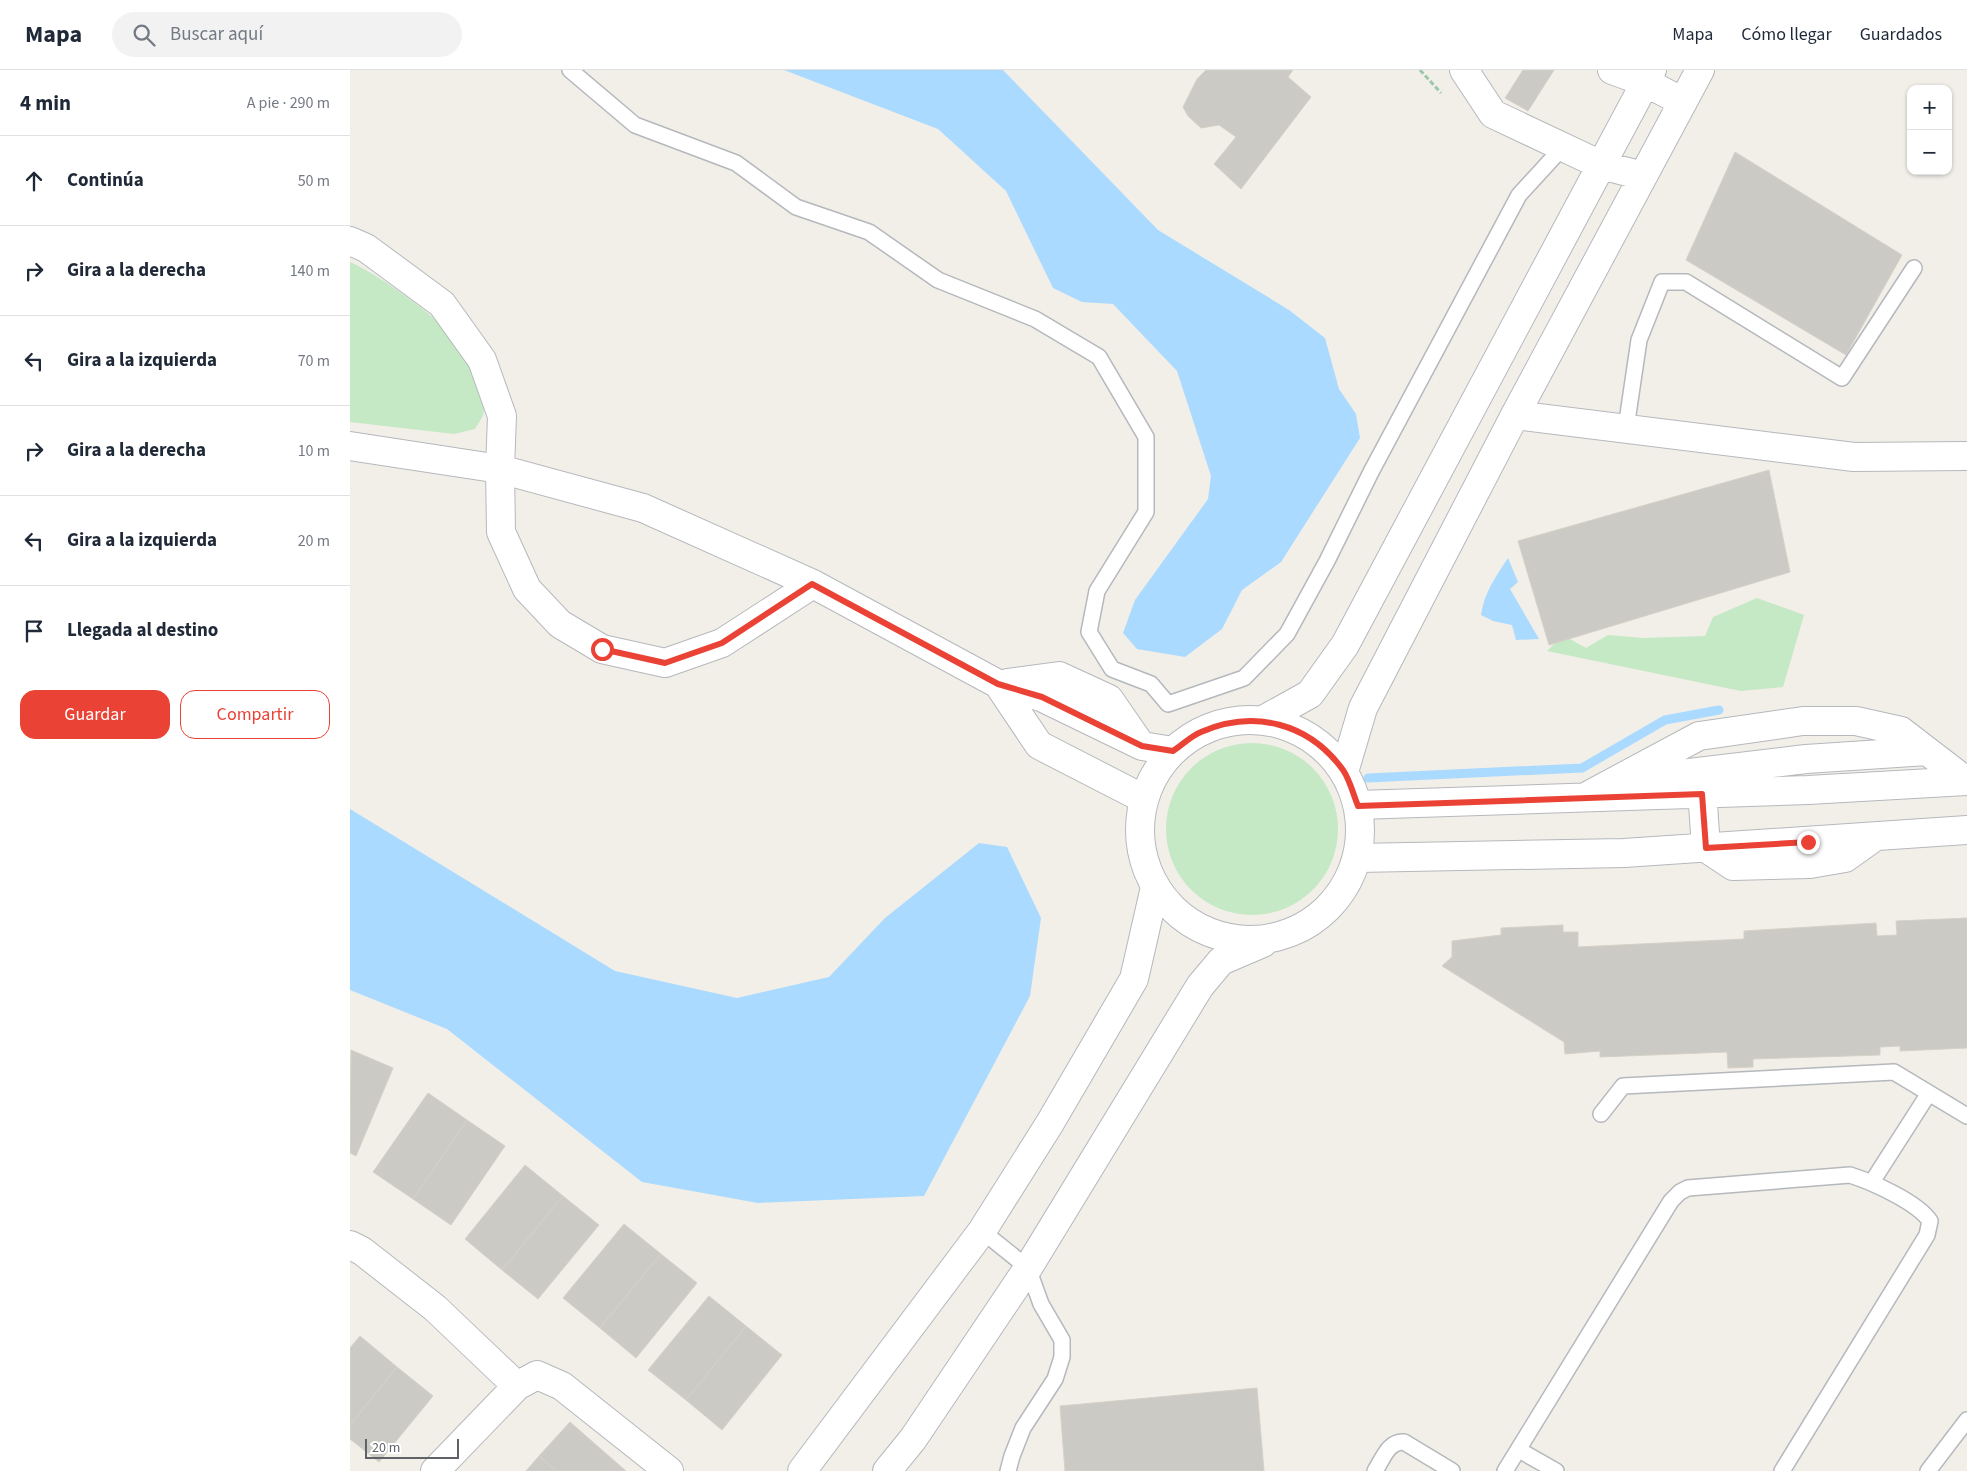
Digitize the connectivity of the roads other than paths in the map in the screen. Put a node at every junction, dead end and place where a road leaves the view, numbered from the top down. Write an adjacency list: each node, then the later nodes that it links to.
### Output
1 (570, 70): 7 (lane)
2 (1464, 70): 7 (street)
3 (1612, 70): 5 (street)
4 (1700, 70): 6 (street)
5 (1649, 76): 6 (street); 8 (street)
6 (1683, 102): 9 (street)
7 (1563, 148): 8 (street)
8 (1601, 165): 9 (street); 19 (street)
9 (1642, 176): 12 (street)
10 (350, 241): 16 (street)
11 (1914, 268): 13 (lane)
12 (1515, 415): 13 (street); 23 (street)
13 (1626, 428): 15 (street)
14 (350, 446): 16 (street)
15 (1967, 456)
16 (500, 470): 17 (street); 17 (street)
17 (812, 584): 18 (street)
18 (998, 684): 21 (street); 28 (street)
19 (1263, 720): 21 (street); 23 (street)
20 (1699, 736): 22 (street); 24 (street); 26 (street)
21 (1173, 751): 28 (street)
22 (1927, 751): 25 (street); 26 (street)
23 (1344, 772): 29 (street)
24 (1616, 781): 26 (street); 27 (street)
25 (1966, 781): 26 (street)
26 (1702, 782): 27 (street); 31 (street)
27 (1584, 798): 29 (street)
28 (1144, 799): 33 (street)
29 (1358, 806): 32 (street)
30 (1967, 830): 31 (street)
31 (1706, 848): 32 (street)
32 (1357, 858): 34 (street)
33 (1155, 888): 34 (street); 39 (street)
34 (1271, 939): 41 (street)
35 (1928, 1093): 36 (lane); 37 (lane); 38 (lane)
36 (1600, 1114)
37 (1967, 1116)
38 (1872, 1182): 44 (lane); 54 (lane)
39 (982, 1231): 41 (lane); 47 (street)
40 (350, 1245): 42 (street)
41 (1028, 1268): 48 (street); 49 (lane)
42 (517, 1386): 45 (street); 46 (street)
43 (1967, 1420): 55 (lane)
44 (1519, 1450): 52 (lane); 53 (lane)
45 (435, 1471)
46 (670, 1471)
47 (802, 1471)
48 (887, 1471)
49 (1008, 1471)
50 (1375, 1471): 51 (lane)
51 (1452, 1471)
52 (1505, 1471)
53 (1556, 1471)
54 (1782, 1471)
55 (1928, 1471)

